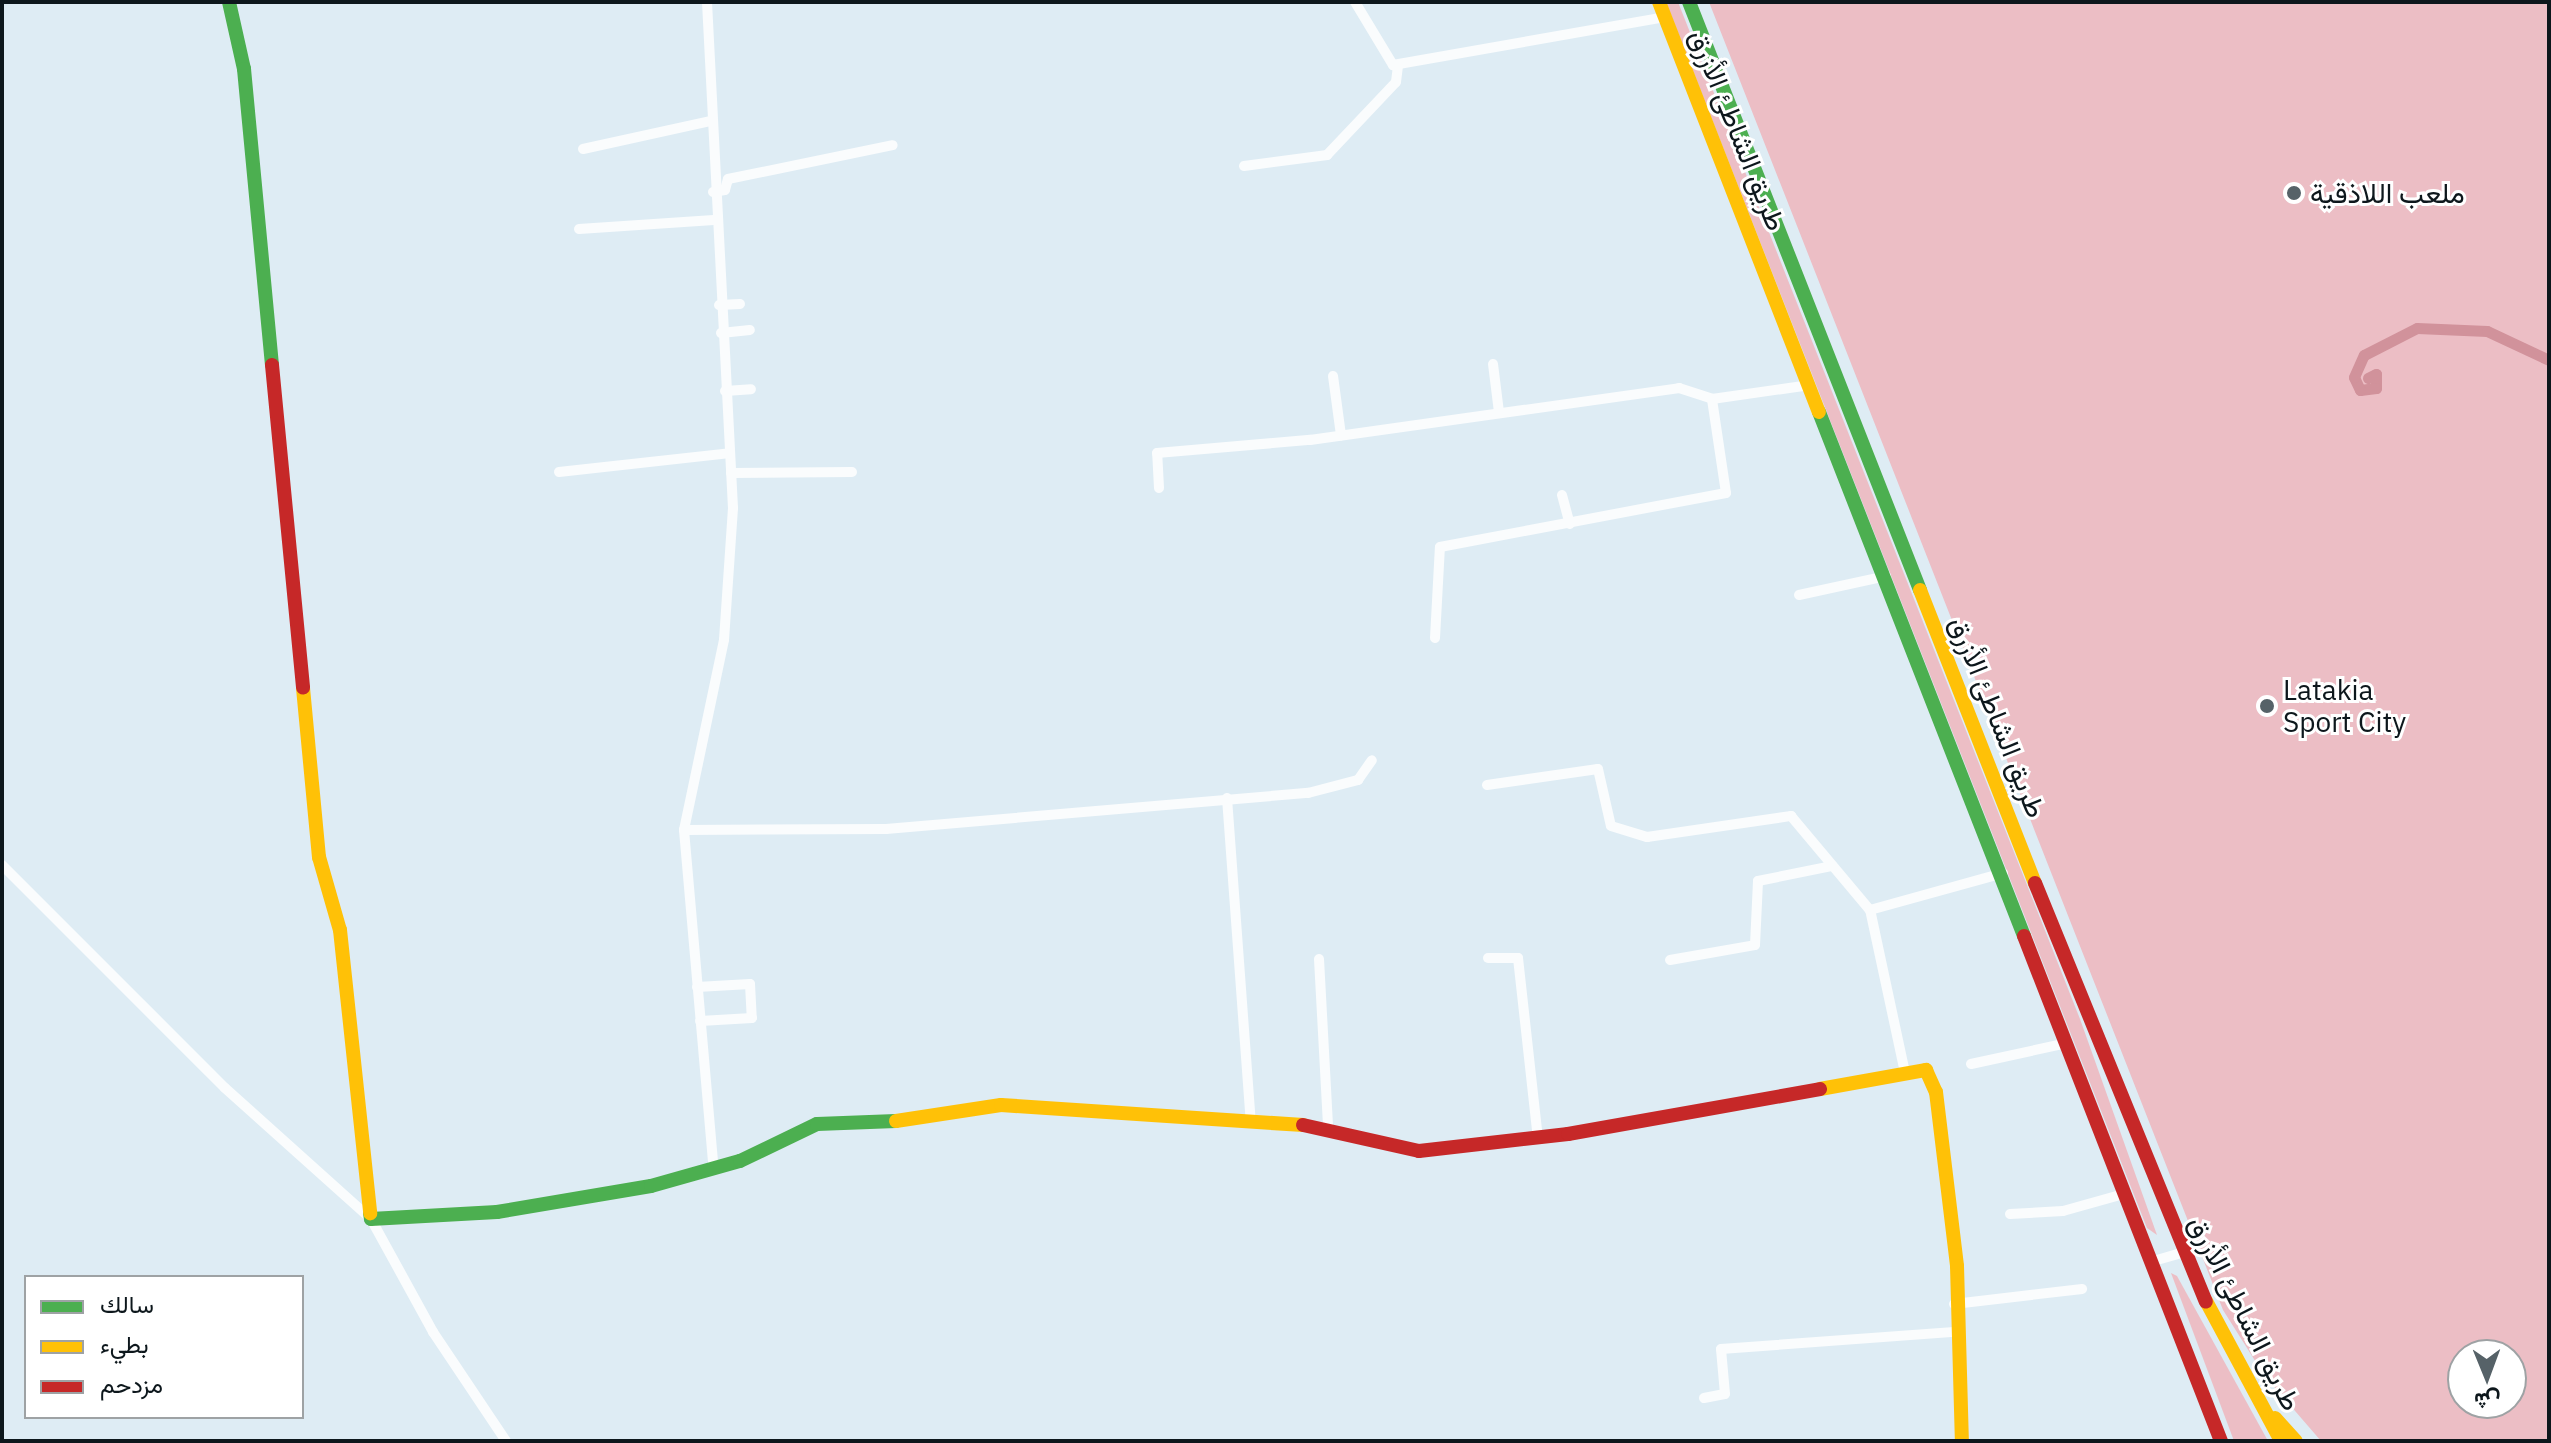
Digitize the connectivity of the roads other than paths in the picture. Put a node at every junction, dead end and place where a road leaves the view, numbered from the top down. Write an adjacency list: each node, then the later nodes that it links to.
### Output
1 (229, 2): 59 (street)
2 (707, 2): 8 (street)
3 (1355, 2): 7 (street)
4 (1659, 2): 6 (street, طريق الشاطئ الأزرق)
5 (1689, 2): 60 (street, طريق الشاطئ الأزرق)
6 (1665, 17): 7 (street); 21 (street, طريق الشاطئ الأزرق)
7 (1398, 65): 11 (street)
8 (710, 121): 10 (street); 12 (street)
9 (893, 145): 12 (street)
10 (583, 149)
11 (1244, 166)
12 (713, 192): 13 (street)
13 (714, 220): 14 (street); 16 (street)
14 (579, 229)
15 (740, 304): 16 (street)
16 (719, 305): 18 (street)
17 (750, 330): 18 (street)
18 (721, 333): 23 (street)
19 (1493, 364): 25 (street)
20 (1333, 376): 26 (street)
21 (1810, 385): 24 (street); 34 (street, طريق الشاطئ الأزرق)
22 (751, 389): 23 (street)
23 (725, 391): 27 (street)
24 (1712, 399): 25 (street); 33 (street)
25 (1499, 412): 26 (street)
26 (1341, 435): 31 (street)
27 (730, 453): 28 (street); 30 (street)
28 (559, 472)
29 (852, 472): 30 (street)
30 (731, 473): 40 (street)
31 (1159, 488)
32 (1562, 495): 33 (street)
33 (1570, 524): 36 (street)
34 (1886, 576): 35 (street); 43 (street, طريق الشاطئ الأزرق)
35 (1799, 595)
36 (1435, 638)
37 (1372, 760): 39 (street)
38 (1487, 785): 42 (street)
39 (1227, 798): 40 (street); 53 (street)
40 (684, 830): 48 (street)
41 (2, 865): 59 (street)
42 (1832, 866): 44 (street); 47 (street)
43 (2003, 873): 44 (street); 50 (street, طريق الشاطئ الأزرق)
44 (1870, 910): 52 (street)
45 (1488, 958): 55 (street)
46 (1319, 959): 54 (street)
47 (1670, 960)
48 (697, 987): 49 (street); 49 (street)
49 (700, 1021): 56 (street)
50 (2067, 1043): 51 (street); 57 (street, طريق الشاطئ الأزرق)
51 (1971, 1064)
52 (1904, 1068): 55 (street); 63 (street)
53 (1251, 1121): 54 (street); 56 (street)
54 (1328, 1127): 55 (street)
55 (1538, 1139)
56 (713, 1164): 59 (street)
57 (2124, 1194): 58 (street); 61 (street, طريق الشاطئ الأزرق)
58 (2010, 1214)
59 (371, 1219): 67 (street)
60 (2181, 1253): 61 (street); 66 (street, طريق الشاطئ الأزرق)
61 (2150, 1262): 69 (street, طريق الشاطئ الأزرق)
62 (2082, 1289): 63 (street)
63 (1954, 1304): 64 (street)
64 (1954, 1332): 65 (street); 68 (street)
65 (1704, 1398)
66 (2260, 1401): 70 (street, طريق الشاطئ الأزرق); 71 (street)
67 (506, 1441)
68 (1962, 1441)
69 (2221, 1441)
70 (2281, 1441)
71 (2296, 1441)

